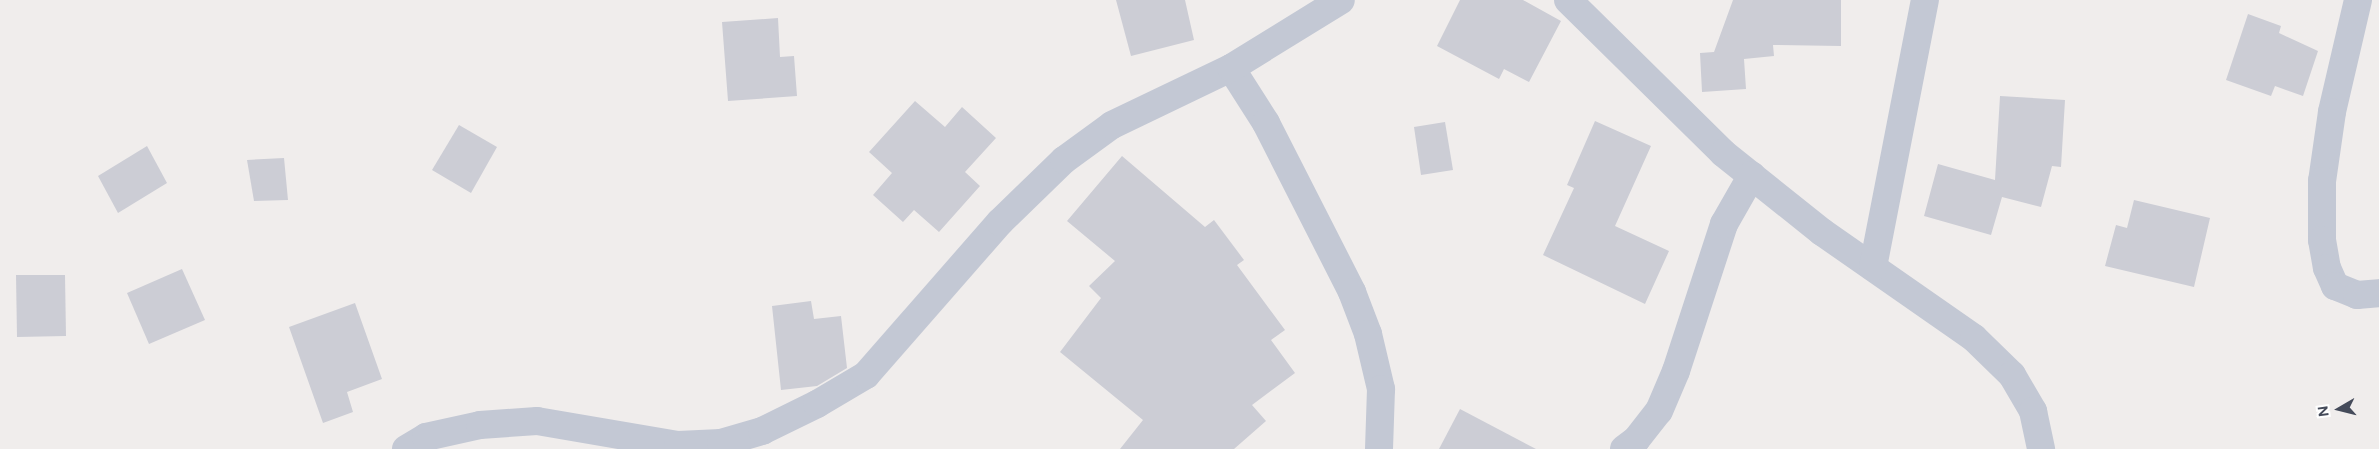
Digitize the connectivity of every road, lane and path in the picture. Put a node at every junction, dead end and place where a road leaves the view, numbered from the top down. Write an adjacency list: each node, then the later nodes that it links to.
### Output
1 (1341, 0): 5 (street)
2 (1568, 0): 6 (street)
3 (1926, 0): 7 (street)
4 (2358, 0): 8 (street)
5 (1230, 68): 9 (street); 10 (street)
6 (1752, 175): 7 (street); 11 (street)
7 (1873, 267): 12 (street)
8 (2379, 293)
9 (406, 449)
10 (1379, 449)
11 (1624, 449)
12 (2041, 449)

